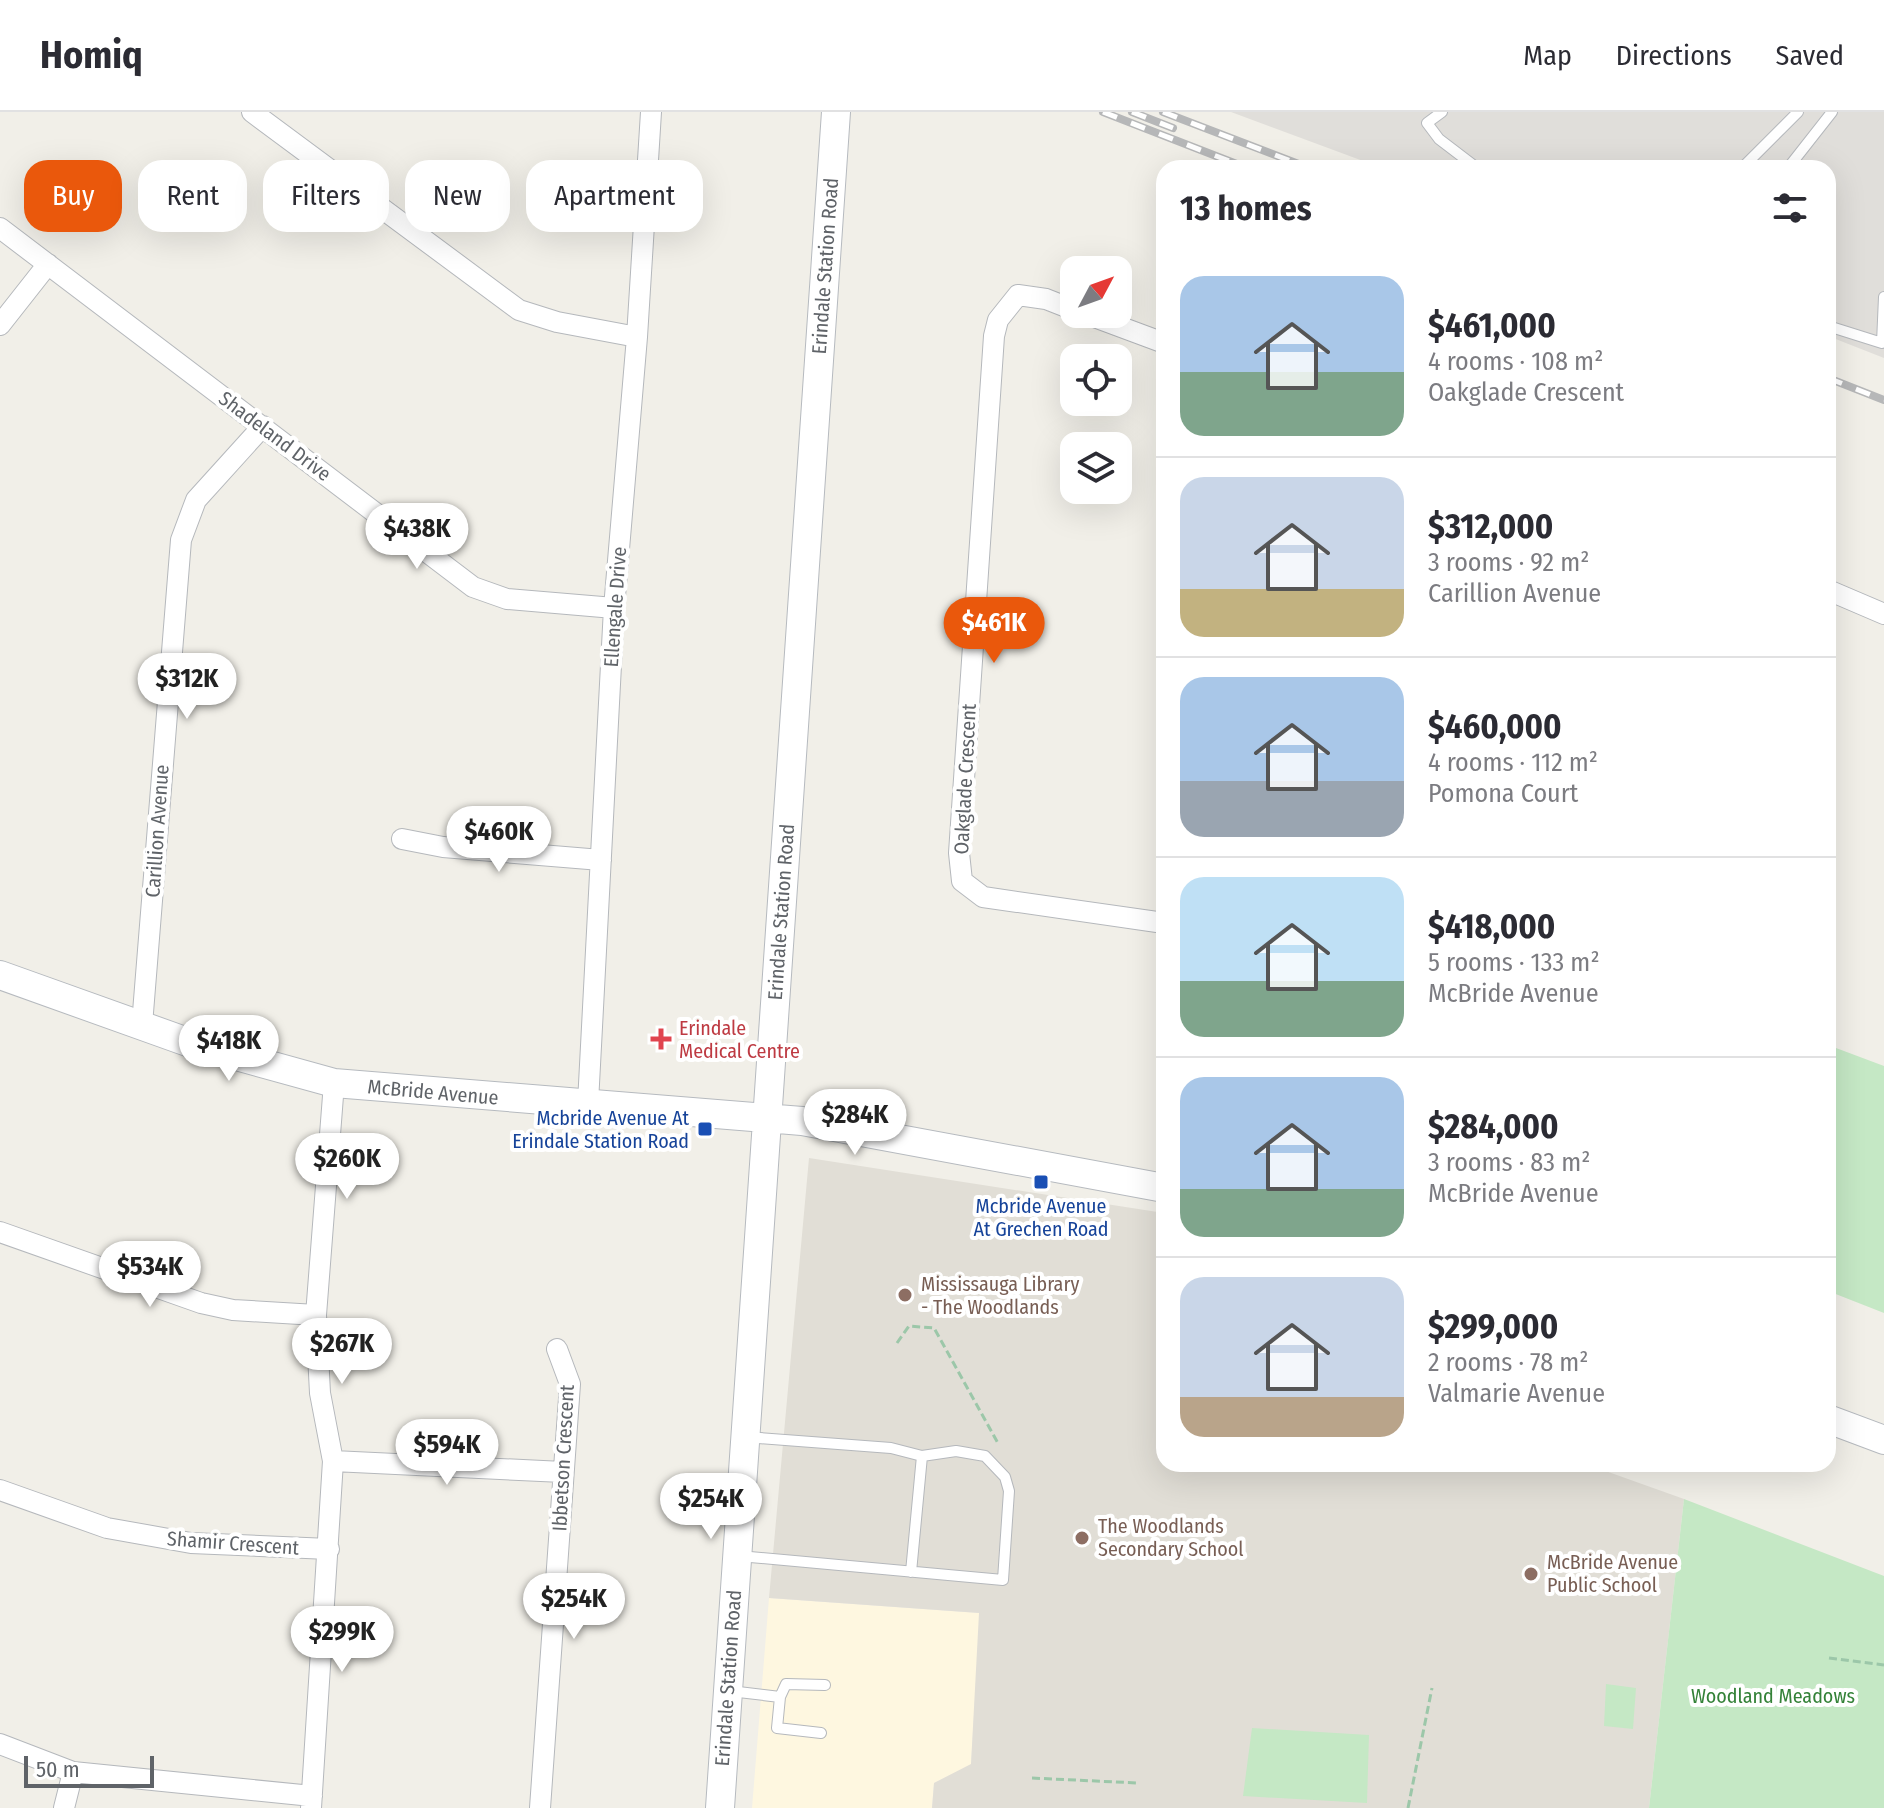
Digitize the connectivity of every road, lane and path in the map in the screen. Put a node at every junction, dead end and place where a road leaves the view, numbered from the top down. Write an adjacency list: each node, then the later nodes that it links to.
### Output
1 (252, 112): 17 (street)
2 (651, 112): 17 (street, Ellengale Drive)
3 (836, 112): 30 (street, Erindale Station Road)
4 (1442, 112): 7 (lane)
5 (1798, 112): 8 (lane)
6 (1832, 112): 9 (lane)
7 (1467, 160)
8 (1750, 160)
9 (1794, 160)
10 (0, 228): 11 (street, Shadeland Drive)
11 (48, 264): 14 (street); 19 (street, Shadeland Drive)
12 (1884, 297): 16 (lane)
13 (1060, 304): 25 (street, Oakglade Crescent)
14 (0, 325)
15 (1124, 328): 18 (street)
16 (1836, 329)
17 (637, 337): 21 (street, Ellengale Drive)
18 (1156, 340)
19 (263, 426): 21 (street, Shadeland Drive); 27 (street, Carillion Avenue)
20 (1836, 593): 22 (street)
21 (614, 608): 24 (street, Ellengale Drive)
22 (1884, 614)
23 (402, 839): 24 (street)
24 (601, 860): 29 (street, Ellengale Drive)
25 (1156, 922)
26 (0, 975): 27 (street, McBride Avenue)
27 (142, 1025): 28 (street, McBride Avenue)
28 (334, 1083): 29 (street, McBride Avenue); 33 (street)
29 (588, 1103): 30 (street, McBride Avenue)
30 (767, 1118): 31 (street, McBride Avenue); 37 (street, Erindale Station Road)
31 (1156, 1186)
32 (0, 1232): 33 (street)
33 (316, 1315): 41 (street)
34 (897, 1343): 39 (path)
35 (557, 1349): 42 (street, Ibbetson Crescent)
36 (1836, 1422): 38 (street)
37 (744, 1437): 40 (lane); 45 (street, Erindale Station Road)
38 (1884, 1440)
39 (999, 1445)
40 (922, 1456): 46 (lane); 46 (lane)
41 (333, 1461): 42 (street); 44 (street)
42 (563, 1472): 60 (street, Ibbetson Crescent)
43 (0, 1490): 44 (street, Shamir Crescent)
44 (329, 1549): 58 (street)
45 (736, 1556): 46 (lane); 51 (street, Erindale Station Road)
46 (911, 1572)
47 (1829, 1658): 48 (path)
48 (1884, 1665)
49 (825, 1685): 52 (lane)
50 (1432, 1688): 62 (path)
51 (727, 1690): 52 (lane); 61 (street, Erindale Station Road)
52 (780, 1697): 53 (lane)
53 (821, 1733)
54 (0, 1744): 55 (street)
55 (73, 1772): 58 (street); 59 (street)
56 (1032, 1778): 57 (path)
57 (1138, 1783)
58 (311, 1802)
59 (64, 1808)
60 (540, 1808)
61 (720, 1808)
62 (1408, 1808)

